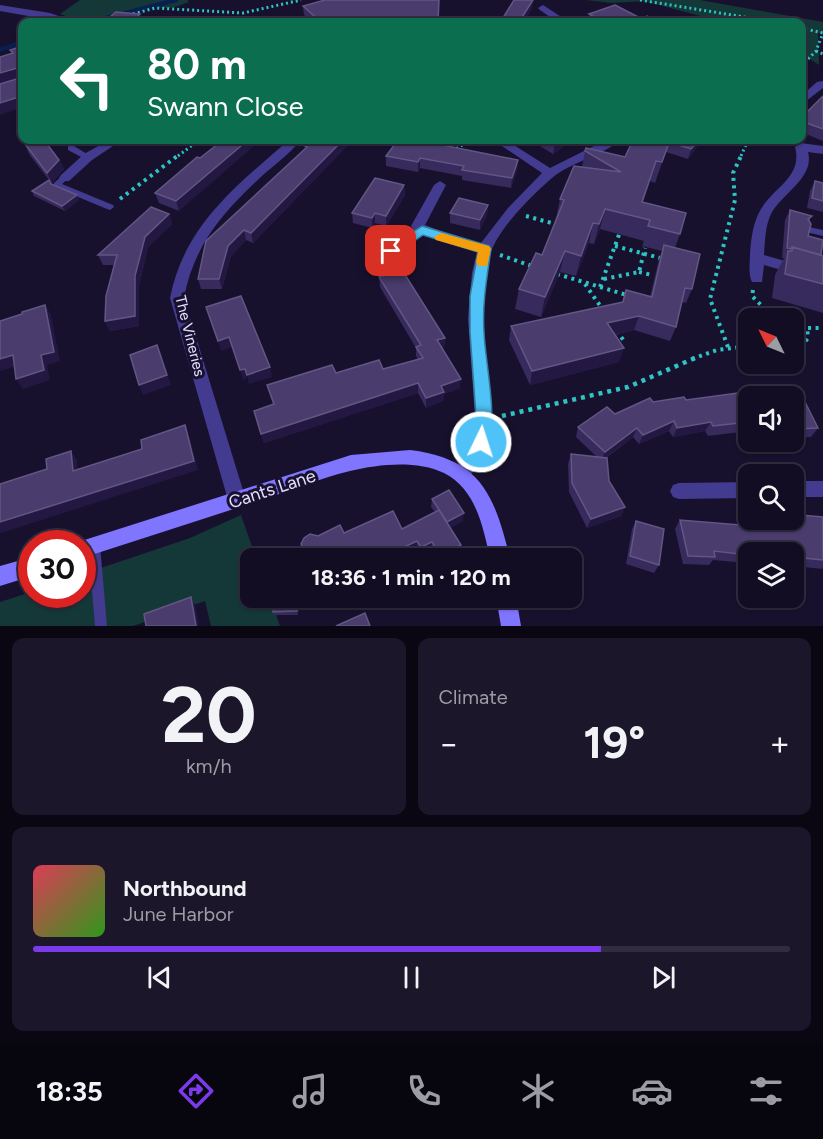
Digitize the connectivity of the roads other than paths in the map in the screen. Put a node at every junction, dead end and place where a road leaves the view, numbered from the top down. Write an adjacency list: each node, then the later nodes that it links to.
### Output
1 (0, 8): 3 (street)
2 (543, 8): 4 (street)
3 (57, 18)
4 (557, 18)
5 (821, 84): 6 (street)
6 (806, 98)
7 (109, 144): 15 (street)
8 (291, 144): 33 (street, The Vineries)
9 (505, 144): 16 (street)
10 (606, 144): 16 (street)
11 (798, 144): 25 (street)
12 (801, 144): 14 (street)
13 (71, 148): 15 (lane)
14 (823, 150)
15 (88, 157): 17 (street)
16 (549, 173): 23 (street)
17 (65, 178): 19 (lane)
18 (440, 184): 20 (street)
19 (110, 207)
20 (422, 230): 23 (street); 24 (street)
21 (810, 230): 22 (lane)
22 (823, 233)
23 (485, 249): 28 (street)
24 (391, 251)
25 (757, 258): 26 (street); 27 (street)
26 (823, 277)
27 (757, 278)
28 (462, 473): 33 (street, Cants Lane); 35 (street)
29 (804, 489): 30 (street)
30 (823, 489)
31 (738, 490): 32 (street)
32 (679, 491)
33 (237, 500): 34 (street, Cants Lane)
34 (96, 544)
35 (498, 548)
36 (18, 570): 37 (street)
37 (0, 576)
38 (96, 596): 40 (lane)
39 (508, 608): 41 (street)
40 (101, 626)
41 (511, 626)

